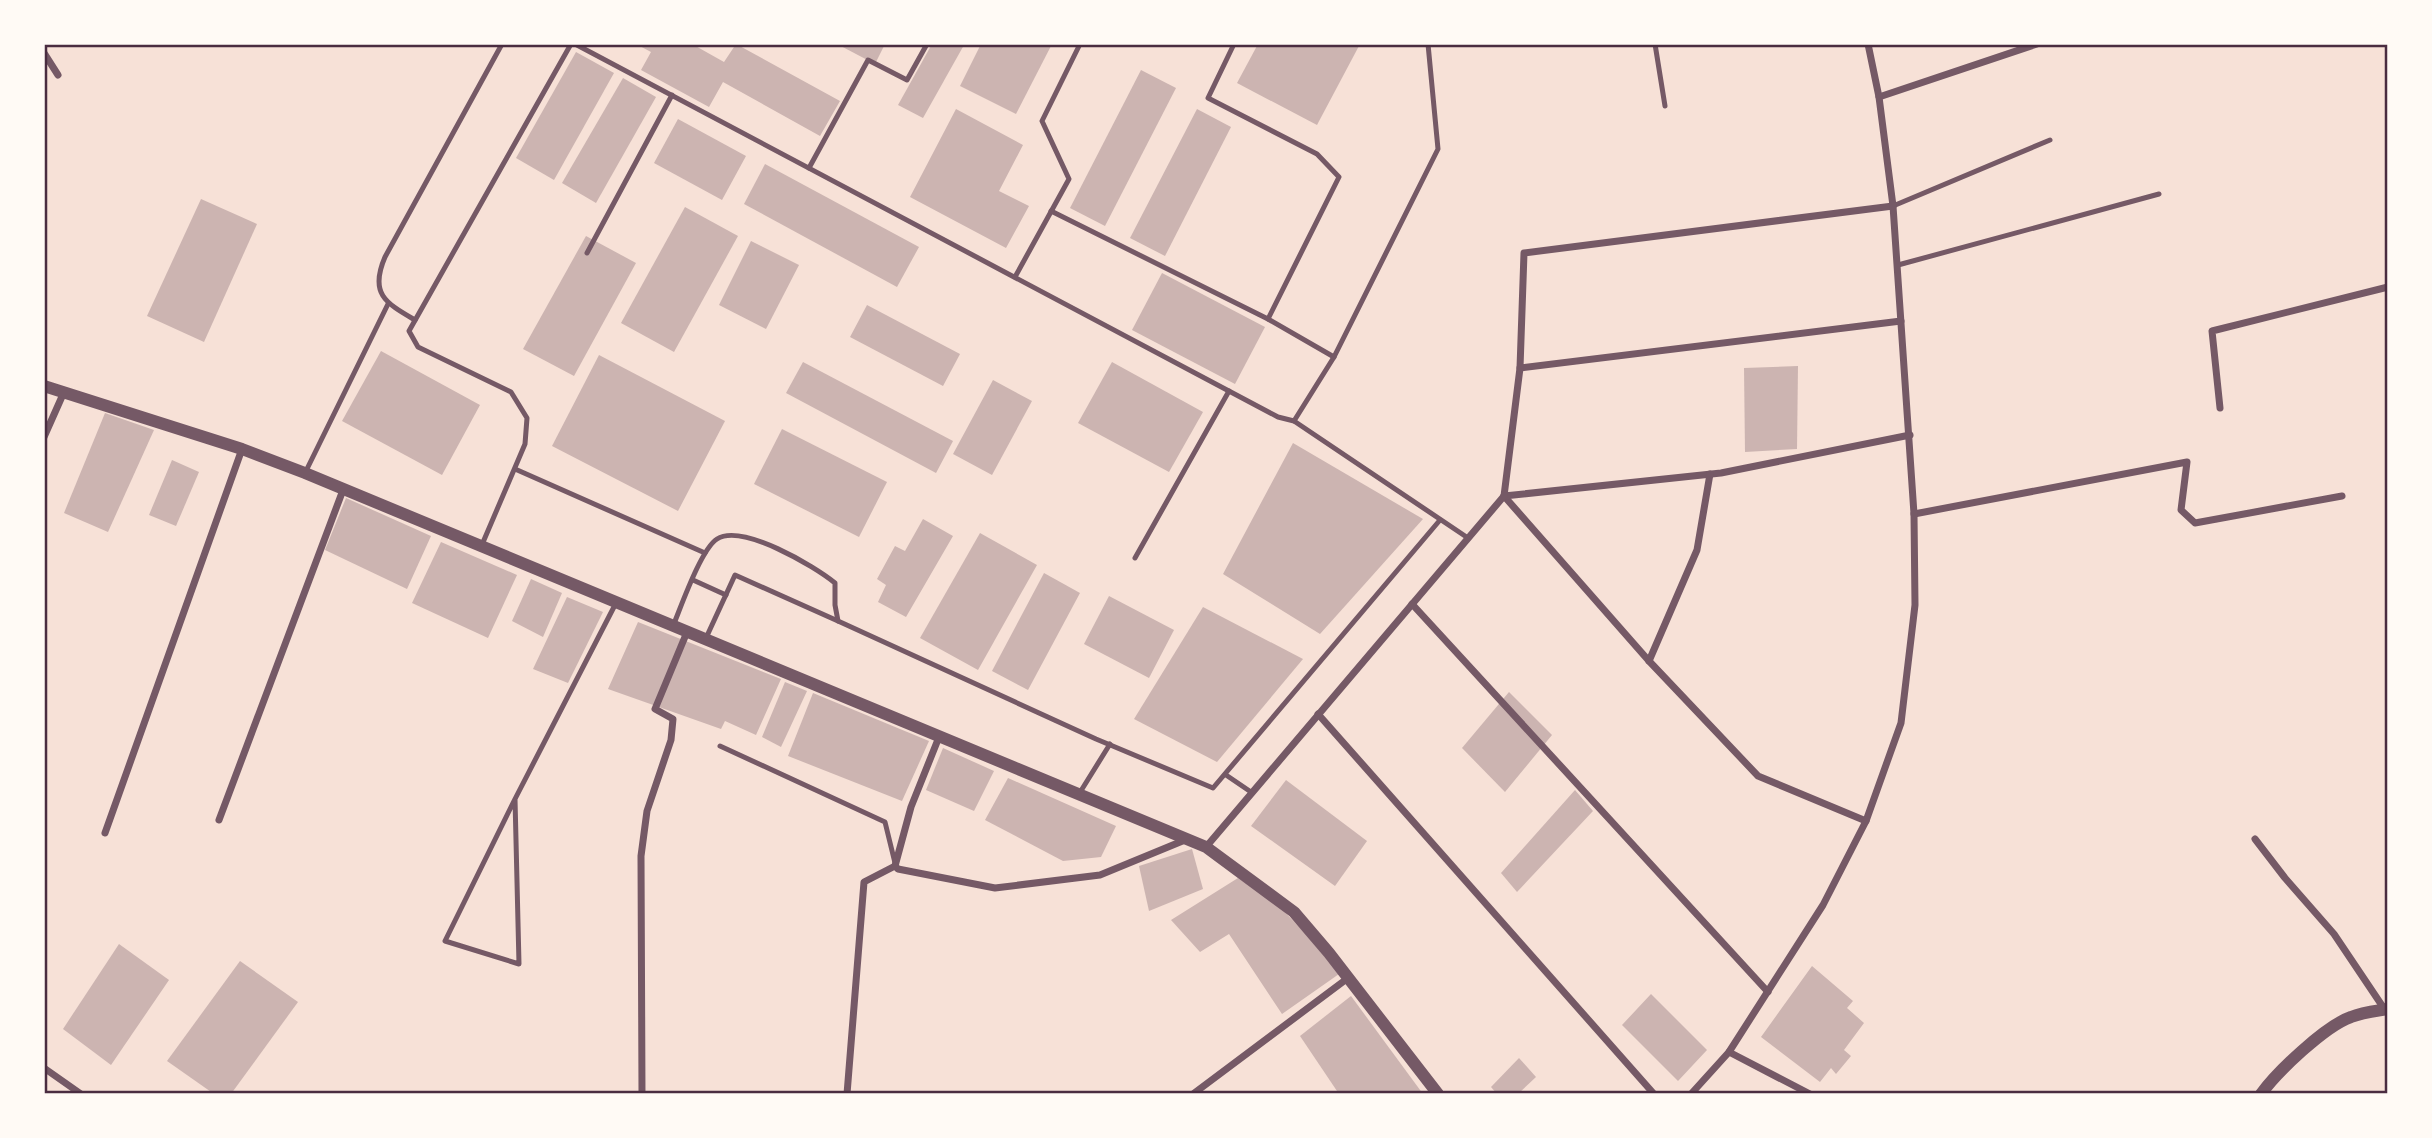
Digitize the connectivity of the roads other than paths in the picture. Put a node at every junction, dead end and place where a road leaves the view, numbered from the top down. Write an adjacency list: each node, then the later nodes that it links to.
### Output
1 (502, 44): 24 (lane)
2 (573, 44): 12 (lane); 26 (lane)
3 (927, 44): 16 (lane)
4 (1080, 44): 19 (lane)
5 (1234, 44): 25 (lane)
6 (1429, 44): 28 (lane)
7 (1655, 44): 14 (lane)
8 (1868, 44): 13 (street)
9 (2037, 44): 13 (street)
10 (44, 53): 11 (street)
11 (58, 75)
12 (672, 95): 16 (lane); 20 (lane)
13 (1879, 97): 18 (street)
14 (1665, 106)
15 (2050, 140): 18 (lane)
16 (809, 168): 22 (lane)
17 (2160, 194): 21 (lane)
18 (1893, 206): 21 (street); 29 (street)
19 (1051, 211): 22 (lane); 25 (lane)
20 (587, 253)
21 (1898, 265): 27 (street)
22 (1015, 277): 31 (lane)
23 (2388, 287): 33 (street)
24 (388, 304): 26 (lane); 39 (lane)
25 (1268, 319): 28 (lane)
26 (415, 320): 38 (lane)
27 (1901, 321): 29 (street); 35 (street)
28 (1334, 357): 34 (lane)
29 (1520, 368): 42 (street)
30 (44, 386): 32 (street)
31 (1229, 391): 34 (lane); 49 (lane)
32 (64, 392): 36 (street); 37 (street)
33 (2220, 408)
34 (1294, 421): 45 (lane)
35 (1910, 435): 40 (street); 44 (street)
36 (44, 437)
37 (242, 449): 39 (street); 69 (street)
38 (514, 469): 47 (lane); 48 (lane)
39 (305, 472): 41 (street)
40 (1710, 474): 42 (street); 58 (street)
41 (343, 490): 47 (street); 67 (street)
42 (1504, 496): 46 (street); 58 (street)
43 (2342, 496): 44 (street)
44 (1914, 514): 68 (street)
45 (1440, 520): 46 (lane); 63 (lane)
46 (1468, 538): 53 (street)
47 (481, 547): 52 (street)
48 (705, 553): 50 (lane); 54 (lane)
49 (1135, 558)
50 (693, 580): 51 (lane); 55 (lane)
51 (726, 595): 54 (lane); 57 (lane)
52 (616, 603): 55 (street); 66 (lane)
53 (1412, 604): 59 (street); 75 (street)
54 (838, 621): 61 (lane)
55 (673, 626): 56 (street)
56 (687, 632): 57 (street); 80 (street)
57 (705, 640): 60 (street)
58 (1649, 661): 68 (street)
59 (1318, 714): 64 (street); 84 (street)
60 (939, 737): 65 (street); 73 (street)
61 (1110, 744): 63 (lane); 65 (lane)
62 (720, 746): 73 (lane)
63 (1226, 775): 64 (lane)
64 (1251, 792): 72 (street)
65 (1079, 794): 70 (street)
66 (515, 799): 66 (lane)
67 (219, 820)
68 (1866, 821): 75 (street)
69 (105, 833)
70 (1187, 839): 72 (street); 73 (street)
71 (2255, 839): 76 (street)
72 (1206, 847): 74 (street)
73 (895, 866): 81 (street)
74 (1348, 978): 82 (street); 83 (street)
75 (1768, 992): 77 (street)
76 (2386, 1009): 87 (street)
77 (1728, 1052): 85 (street); 86 (street)
78 (44, 1068): 79 (street)
79 (81, 1094)
80 (642, 1094)
81 (848, 1094)
82 (1193, 1094)
83 (1438, 1094)
84 (1654, 1094)
85 (1691, 1094)
86 (1810, 1094)
87 (2261, 1094)

